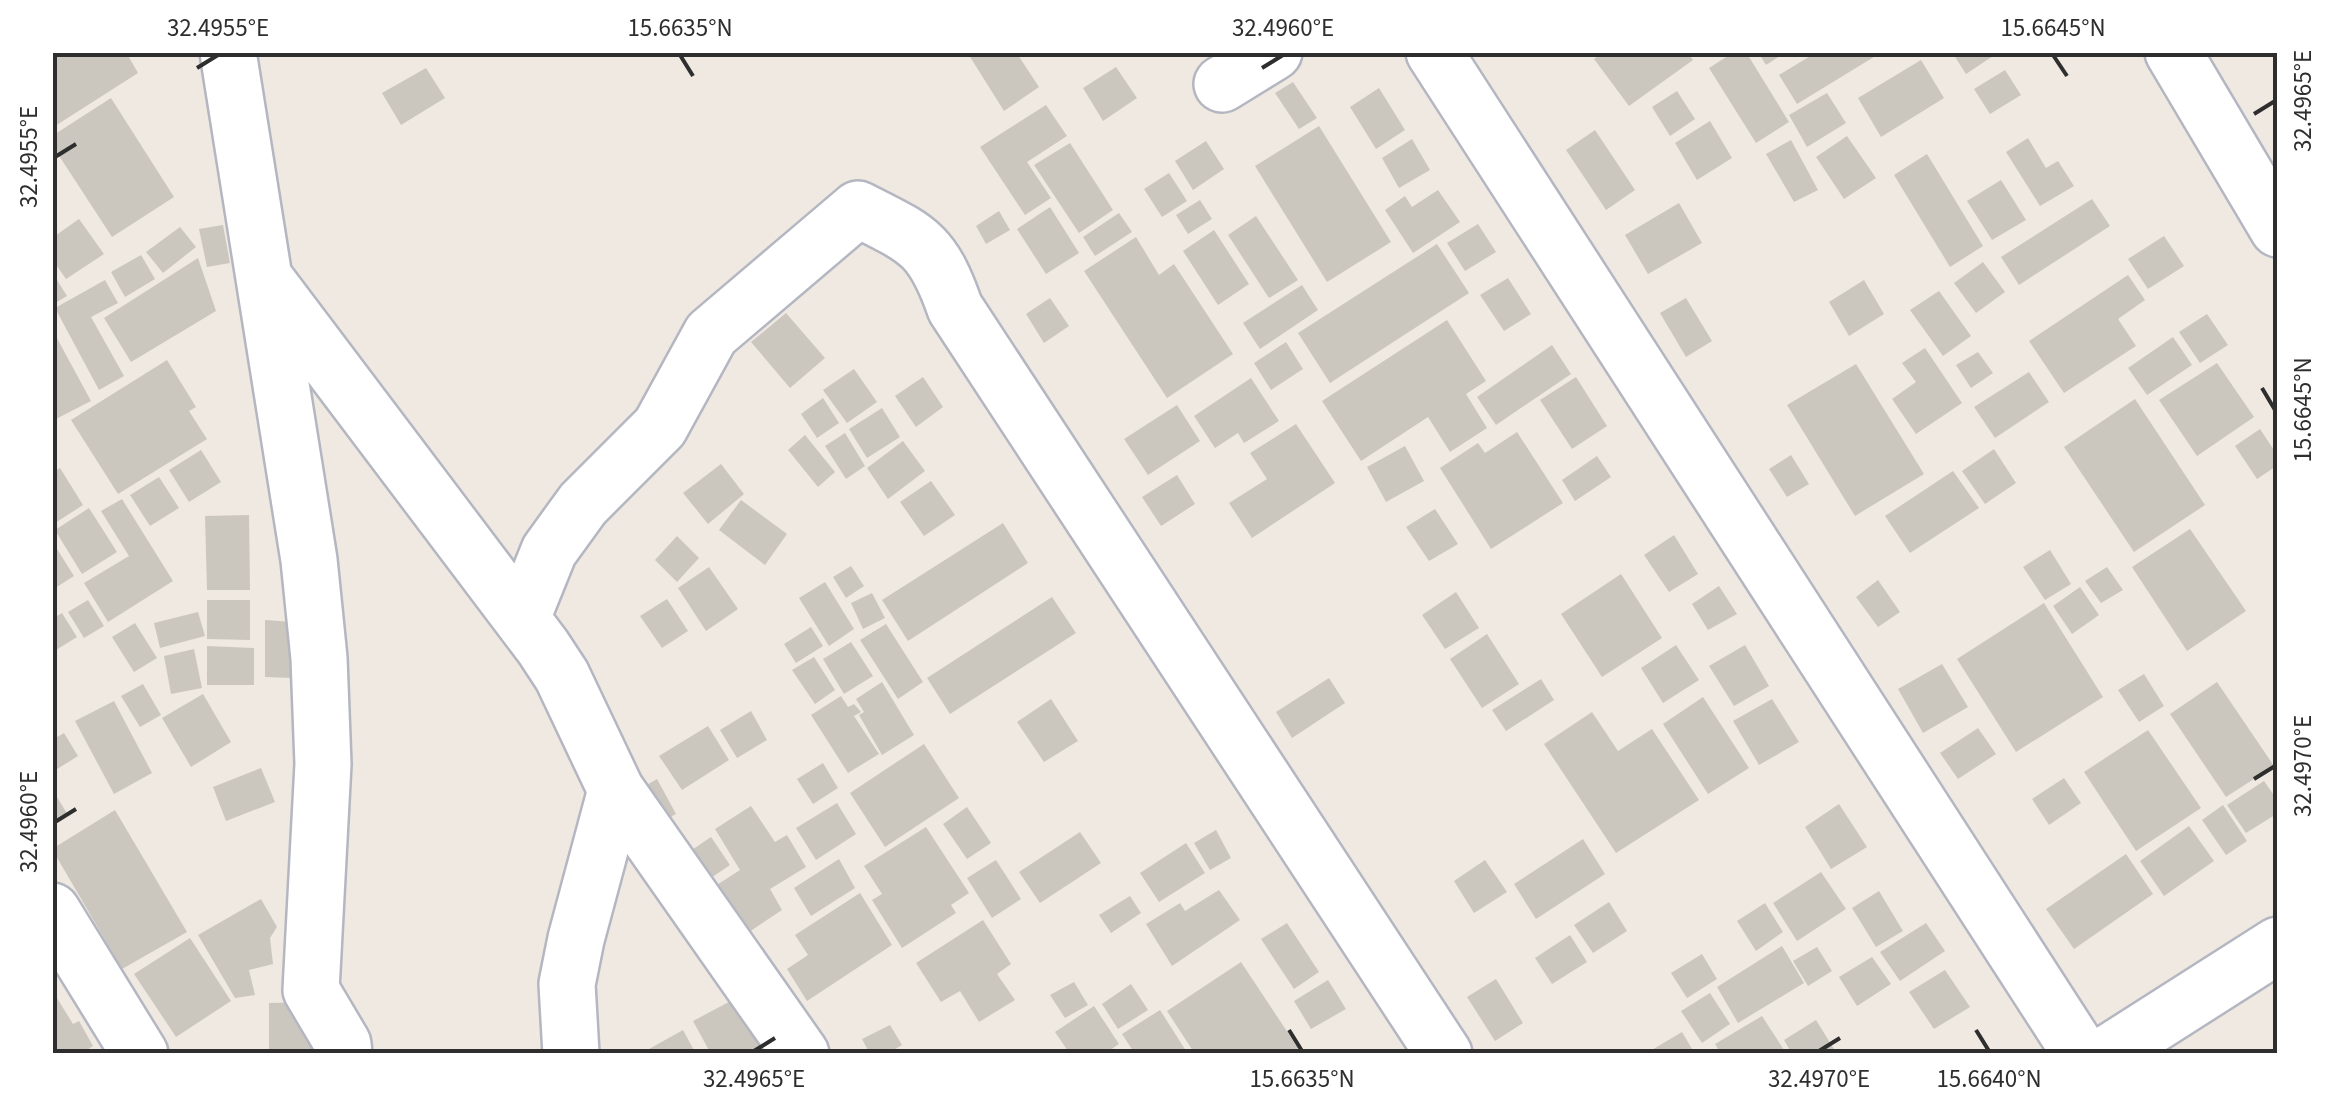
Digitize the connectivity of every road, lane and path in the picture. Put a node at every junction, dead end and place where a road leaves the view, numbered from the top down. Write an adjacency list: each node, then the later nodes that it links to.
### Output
1 (228, 52): 7 (street)
2 (1274, 52): 5 (street)
3 (1434, 52): 17 (street)
4 (2172, 52): 6 (street)
5 (1222, 84)
6 (2278, 229)
7 (264, 278): 8 (street); 13 (street)
8 (522, 618): 9 (street); 16 (street)
9 (616, 790): 14 (street); 15 (street)
10 (52, 910): 12 (street)
11 (2278, 945): 18 (street)
12 (140, 1054)
13 (344, 1054)
14 (571, 1054)
15 (801, 1054)
16 (1444, 1054)
17 (2081, 1054)
18 (2106, 1054)

